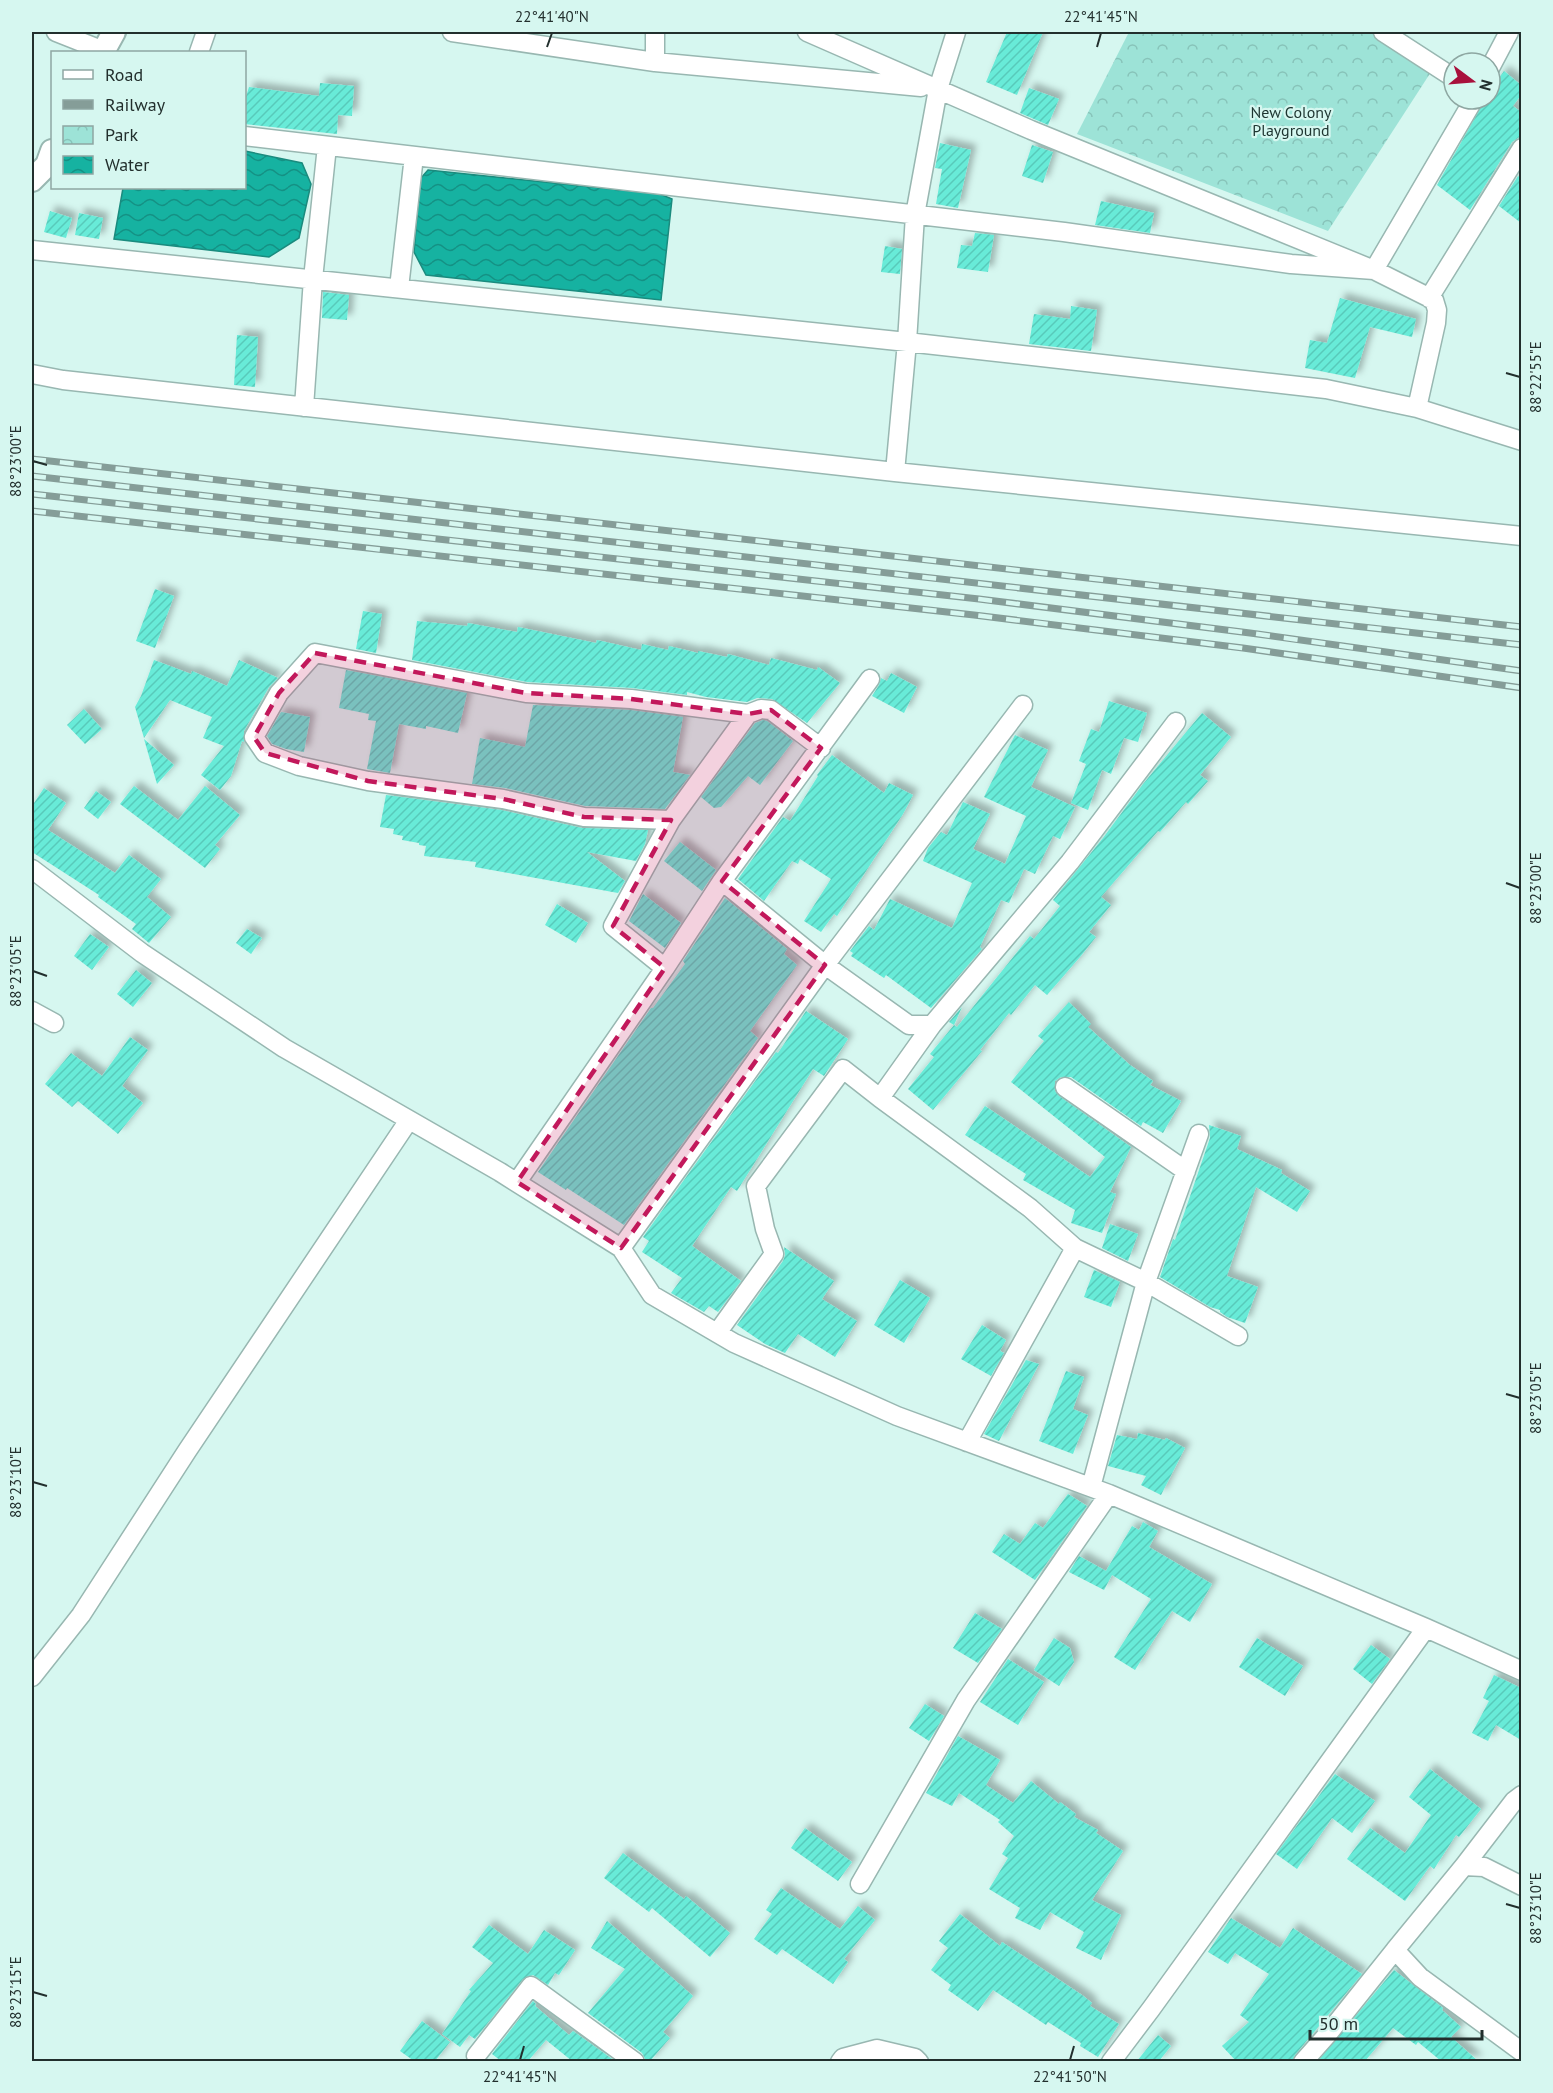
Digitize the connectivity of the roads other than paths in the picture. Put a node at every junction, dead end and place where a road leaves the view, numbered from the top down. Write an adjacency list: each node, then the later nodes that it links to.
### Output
1 (56, 32): 9 (street)
2 (206, 32): 10 (street)
3 (452, 32): 12 (street)
4 (655, 32): 12 (street)
5 (807, 32): 14 (street)
6 (956, 32): 14 (street)
7 (1383, 32): 13 (street)
8 (1509, 32): 11 (street)
9 (107, 45)
10 (199, 51)
11 (1499, 51)
12 (655, 62): 14 (street)
13 (1442, 70)
14 (938, 89): 22 (street); 24 (street)
15 (1467, 111): 24 (street)
16 (246, 136): 17 (street)
17 (327, 146): 20 (street); 25 (street)
18 (1521, 148): 27 (street)
19 (51, 154): 21 (street)
20 (414, 156): 22 (street); 26 (street)
21 (32, 180)
22 (915, 215): 24 (street); 28 (street)
23 (32, 250): 25 (street)
24 (1374, 270): 27 (street)
25 (313, 279): 26 (street); 30 (street)
26 (399, 288): 28 (street)
27 (1429, 298): 31 (street)
28 (907, 342): 31 (street); 33 (street)
29 (32, 374): 30 (street)
30 (304, 406): 33 (street)
31 (1417, 408): 32 (street)
32 (1521, 441)
33 (895, 472): 34 (street)
34 (1521, 536)
35 (870, 679): 39 (street)
36 (1023, 705): 43 (street)
37 (748, 714): 39 (street); 40 (street); 40 (street)
38 (1176, 722): 47 (street)
39 (820, 748): 42 (street)
40 (670, 820): 44 (street)
41 (32, 869): 50 (street)
42 (722, 881): 43 (street); 44 (street)
43 (825, 964): 47 (street); 54 (street)
44 (665, 968): 53 (street)
45 (32, 1011): 46 (street)
46 (54, 1023)
47 (932, 1024): 49 (street)
48 (1065, 1087): 52 (street)
49 (880, 1098): 55 (street); 57 (street)
50 (409, 1120): 53 (street); 64 (street)
51 (1199, 1134): 52 (street)
52 (1186, 1171): 56 (street)
53 (517, 1182): 54 (street)
54 (621, 1248): 57 (street)
55 (1075, 1248): 56 (street); 59 (street)
56 (1146, 1282): 58 (street); 60 (street)
57 (717, 1333): 59 (street)
58 (1239, 1336)
59 (967, 1442): 60 (street)
60 (1091, 1487): 61 (street)
61 (1109, 1494): 62 (street); 67 (street)
62 (1426, 1628): 63 (street); 75 (street)
63 (1521, 1671)
64 (32, 1677)
65 (1521, 1796): 66 (street)
66 (1464, 1866): 68 (street); 69 (street)
67 (860, 1884)
68 (1521, 1886)
69 (1395, 1950): 70 (street); 76 (street)
70 (1521, 2052)
71 (477, 2060): 72 (street)
72 (634, 2061)
73 (840, 2061): 74 (street)
74 (919, 2061)
75 (1111, 2061)
76 (1303, 2061)

